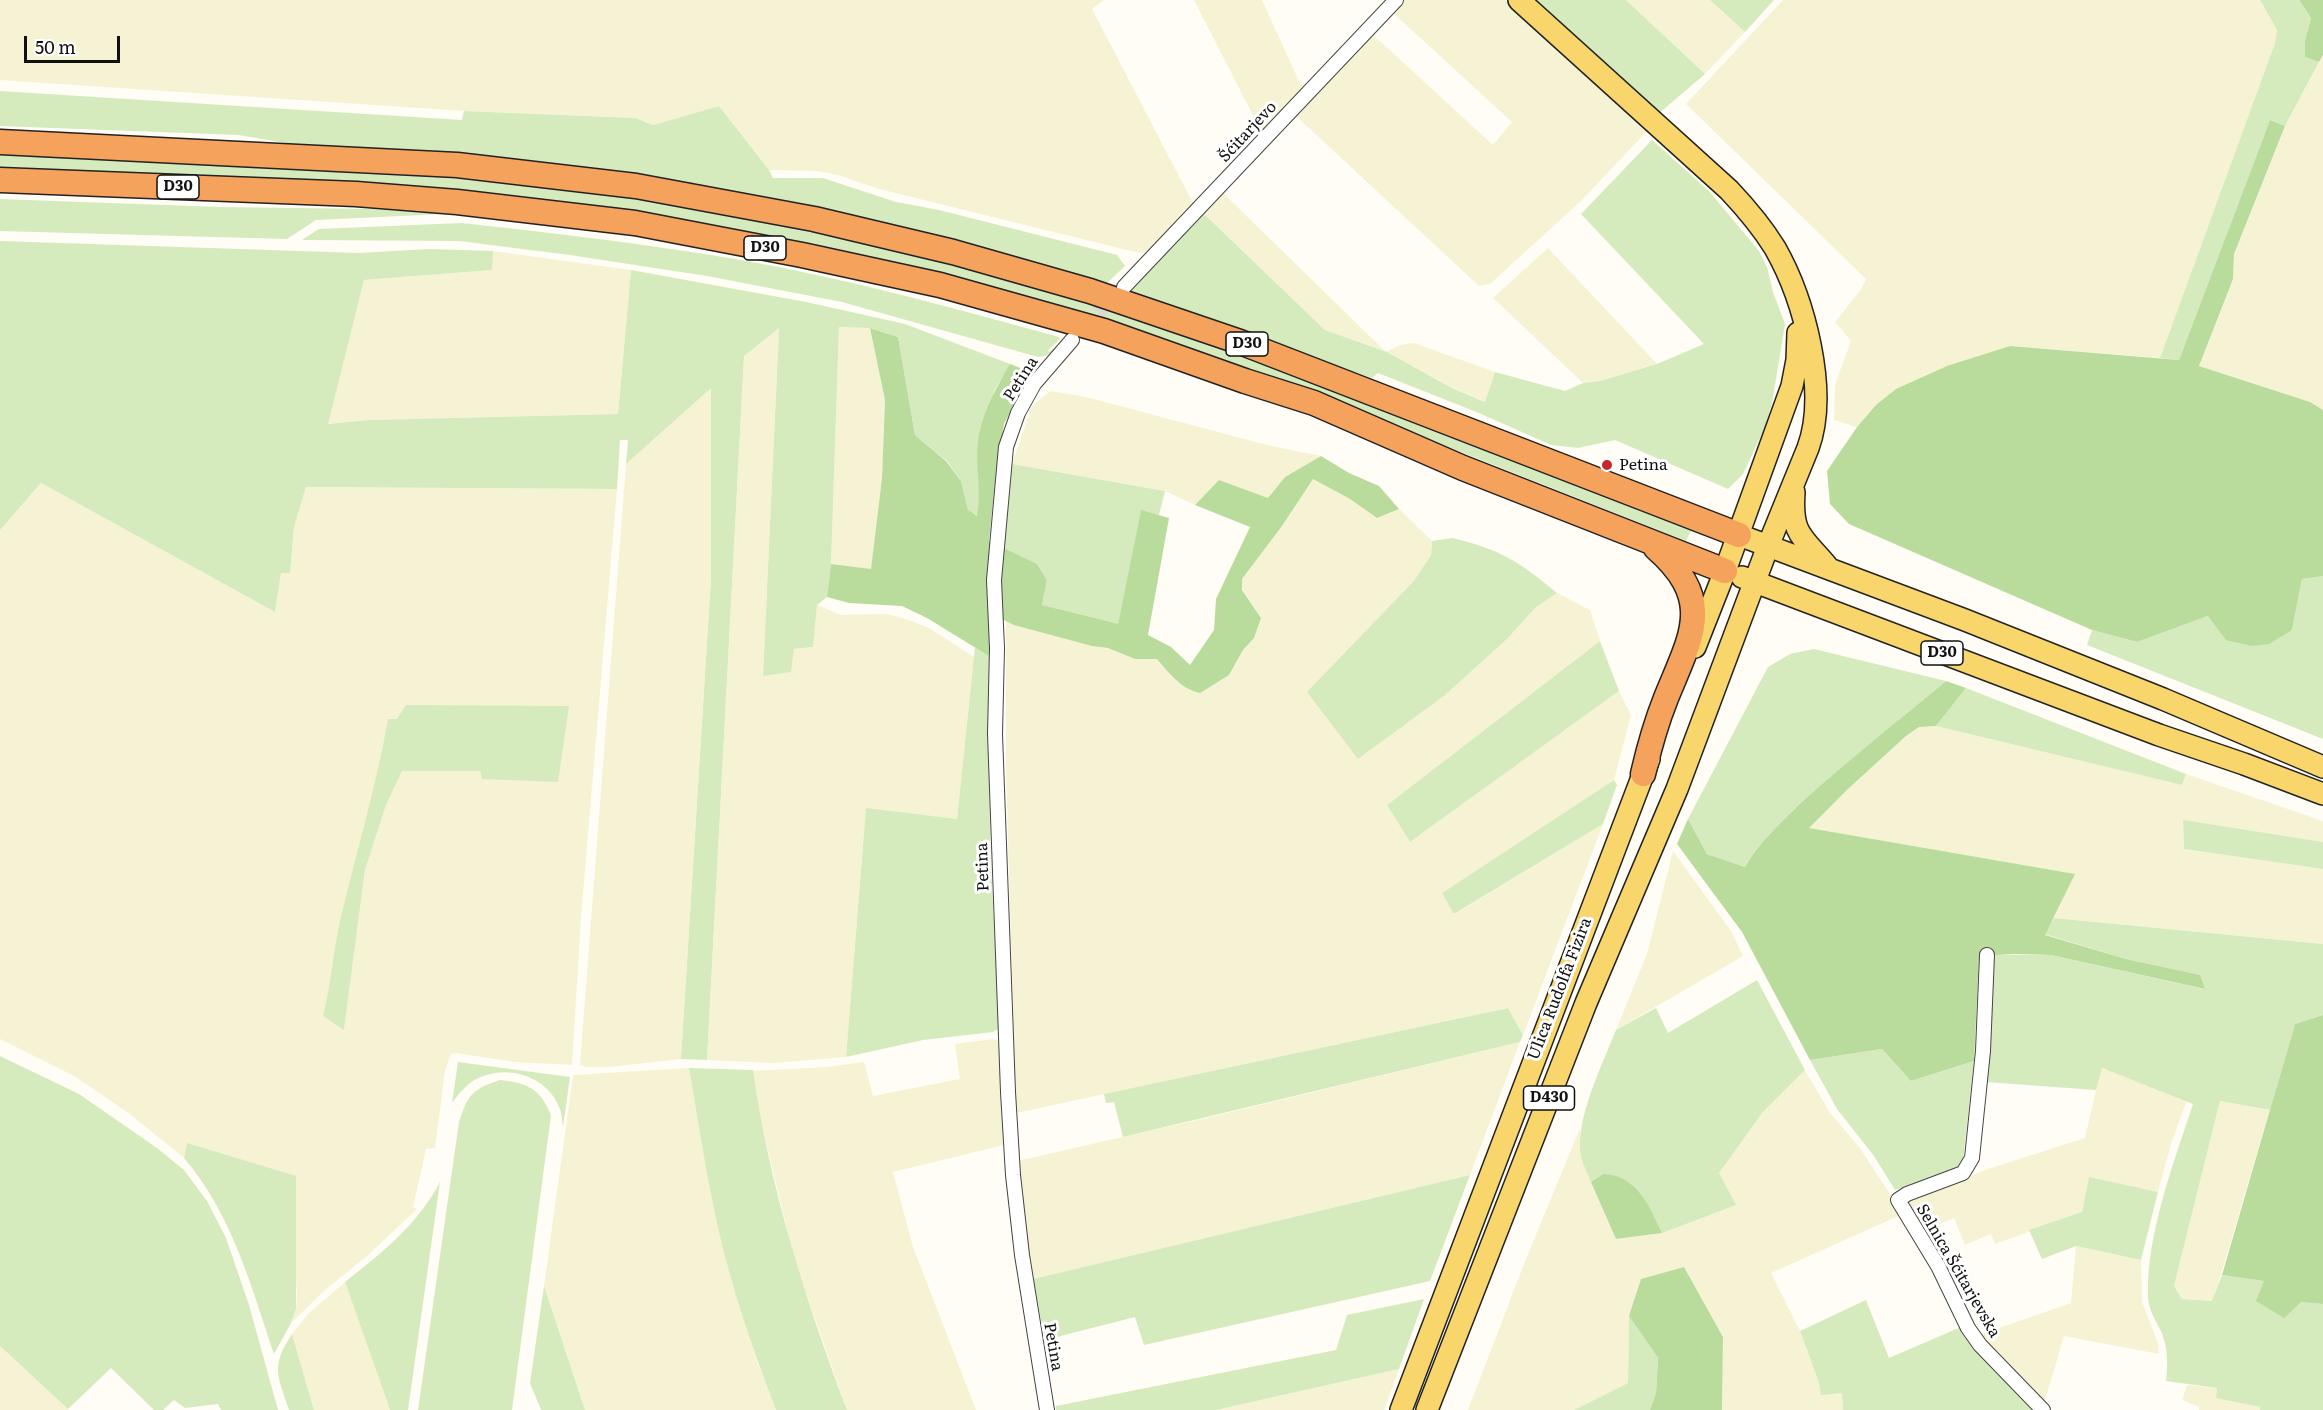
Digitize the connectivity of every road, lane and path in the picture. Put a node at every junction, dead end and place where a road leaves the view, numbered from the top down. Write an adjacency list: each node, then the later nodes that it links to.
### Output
1 (1396, 0): 7 (street, Šćitarjevo)
2 (1519, 0): 8 (main road, Ulica Rudolfa Fizira)
3 (0, 142): 11 (highway, D30)
4 (0, 180): 6 (highway, D30)
5 (0, 191): 6 (highway)
6 (356, 194): 12 (highway, D30)
7 (1124, 287)
8 (1797, 299): 10 (main road, Ulica Rudolfa Fizira); 11 (main road, Ulica Rudolfa Fizira)
9 (1072, 340): 21 (street, Petina)
10 (1794, 479): 13 (main road, Ulica Rudolfa Fizira); 15 (main road)
11 (1739, 535): 13 (main road, D30); 14 (main road, Ulica Rudolfa Fizira)
12 (1645, 539): 14 (highway, D30); 18 (highway)
13 (1768, 546): 15 (main road, D30); 16 (main road, Ulica Rudolfa Fizira)
14 (1725, 571): 16 (main road, D30); 18 (main road, Ulica Rudolfa Fizira / D430)
15 (1832, 571): 17 (main road, D30)
16 (1754, 582): 19 (main road, D30); 23 (main road, Ulica Rudolfa Fizira / D430)
17 (2323, 767)
18 (1643, 774): 22 (main road, Ulica Rudolfa Fizira / D430)
19 (2323, 794)
20 (1987, 955): 24 (street, Selnica Šćitarjevska)
21 (1047, 1410)
22 (1401, 1410)
23 (1427, 1410)
24 (2043, 1410)

